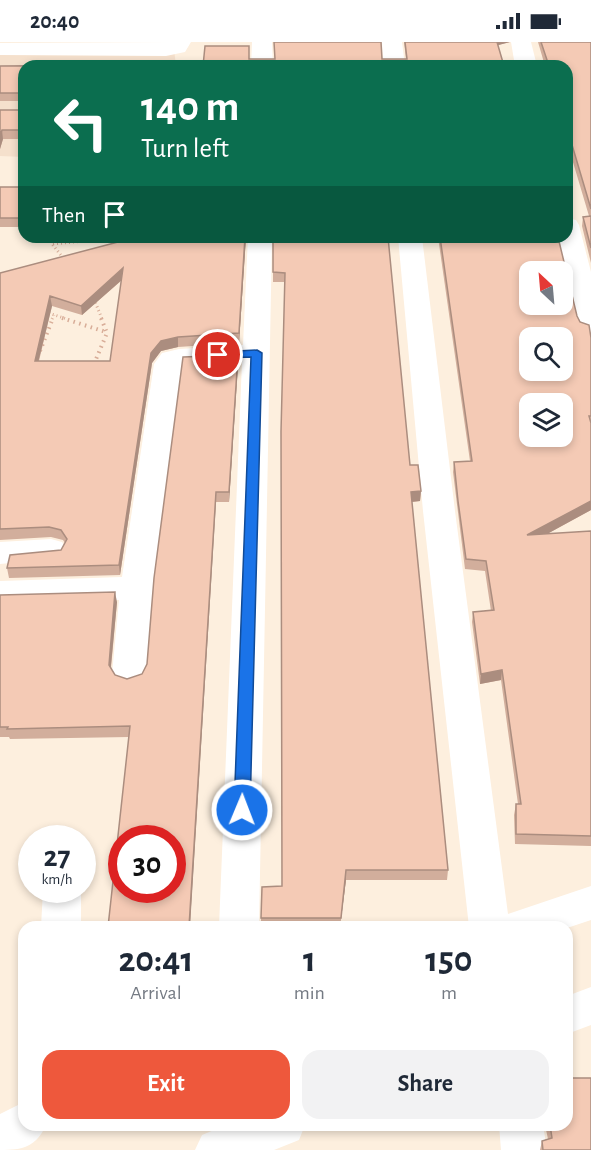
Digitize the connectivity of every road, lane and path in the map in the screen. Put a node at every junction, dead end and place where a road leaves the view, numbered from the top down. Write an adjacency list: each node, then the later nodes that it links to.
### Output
1 (181, 42): 5 (street)
2 (262, 42): 6 (street)
3 (392, 42): 7 (street)
4 (521, 42): 8 (street)
5 (0, 49)
6 (262, 60)
7 (394, 60)
8 (525, 60)
9 (63, 243): 13 (path)
10 (260, 243): 20 (street)
11 (411, 243): 30 (street)
12 (571, 243): 18 (street)
13 (52, 244): 14 (path)
14 (67, 263)
15 (88, 291): 19 (path)
16 (43, 311): 17 (path)
17 (54, 315): 19 (path); 21 (path)
18 (591, 325)
19 (107, 333): 22 (path)
20 (257, 353): 25 (street); 29 (street)
21 (37, 360)
22 (94, 366)
23 (51, 550): 24 (street)
24 (0, 554)
25 (137, 588): 26 (street); 27 (street)
26 (0, 592)
27 (129, 674)
28 (591, 903): 31 (street)
29 (239, 921)
30 (488, 921)
31 (538, 921)
32 (591, 1006): 33 (street)
33 (573, 1013)
34 (18, 1127): 37 (street)
35 (268, 1131): 38 (street)
36 (522, 1131): 39 (street)
37 (0, 1140)
38 (226, 1148)
39 (524, 1150)

